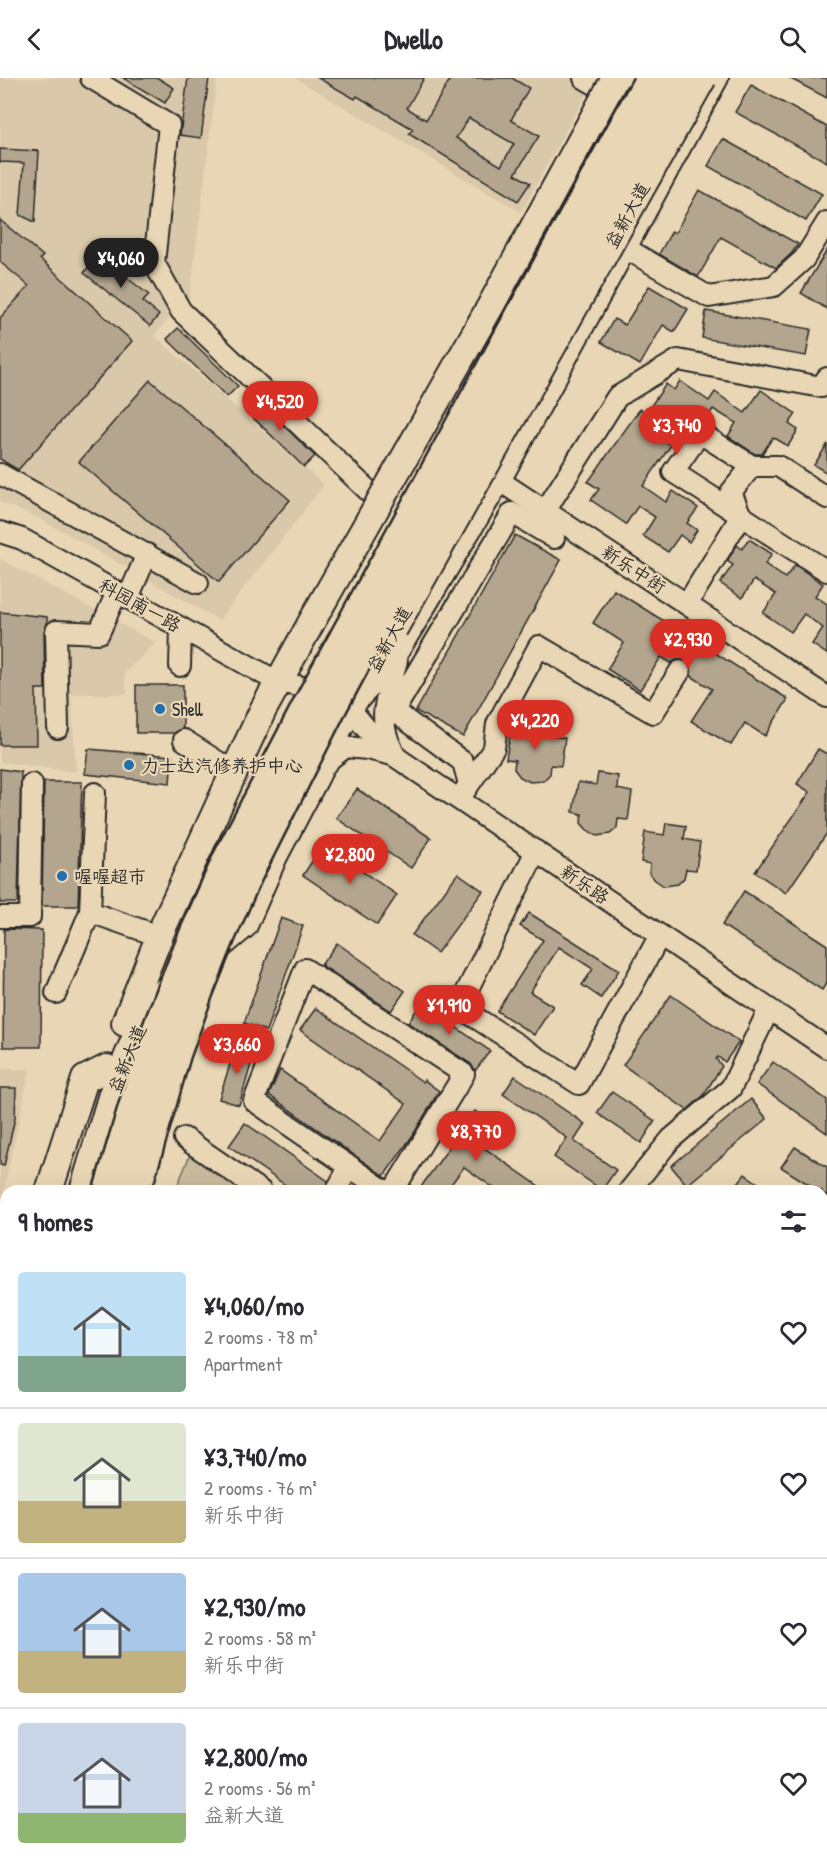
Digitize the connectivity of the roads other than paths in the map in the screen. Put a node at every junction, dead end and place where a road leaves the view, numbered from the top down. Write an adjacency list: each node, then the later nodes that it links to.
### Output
1 (91, 78): 18 (street)
2 (584, 78): 9 (street)
3 (615, 78): 18 (main road, 益新大道, bridge)
4 (650, 78): 61 (highway, bridge)
5 (664, 78): 9 (street)
6 (676, 78): 62 (highway, bridge)
7 (703, 78): 30 (main road, 益新大道, bridge)
8 (718, 78): 12 (street)
9 (645, 113): 11 (street)
10 (827, 222): 12 (street)
11 (584, 224): 12 (street); 32 (street)
12 (626, 249): 16 (street)
13 (827, 378): 19 (street)
14 (752, 466): 17 (street); 20 (street); 20 (street)
15 (0, 474): 23 (street)
16 (500, 482): 19 (street, 新乐中街); 30 (street)
17 (827, 498)
18 (379, 501): 35 (main road, 益新大道, bridge)
19 (545, 511): 27 (street, 新乐中街)
20 (741, 516): 24 (street); 27 (street)
21 (0, 532): 26 (street, 科园南一路)
22 (554, 538): 45 (street)
23 (147, 554): 25 (street); 26 (street)
24 (827, 572)
25 (198, 583)
26 (122, 595): 29 (street, 科园南一路); 39 (street)
27 (687, 604): 28 (street, 新乐中街)
28 (712, 621): 31 (street); 36 (street, 新乐中街)
29 (181, 628): 33 (street); 35 (street, 科园南一路)
30 (397, 639): 38 (main road, 益新大道); 41 (street)
31 (699, 642)
32 (353, 646): 35 (street, 科园南一路); 38 (street)
33 (180, 666)
34 (680, 671): 45 (street)
35 (278, 682): 37 (main road, 益新大道)
36 (827, 697)
37 (263, 710): 38 (main road); 42 (main road, 益新大道)
38 (341, 724): 41 (street, 新乐路); 43 (main road, 益新大道)
39 (58, 728)
40 (184, 740): 42 (street)
41 (396, 756): 43 (street); 45 (street, 新乐路)
42 (234, 772): 51 (main road, 益新大道)
43 (316, 776): 55 (main road, 益新大道)
44 (32, 784): 49 (street)
45 (464, 792): 47 (street, 新乐路)
46 (95, 793): 48 (street)
47 (536, 851): 50 (street, 新乐路); 50 (street)
48 (90, 912): 51 (street); 52 (street)
49 (0, 917)
50 (660, 935): 53 (street, 新乐路)
51 (159, 936): 55 (main road, 益新大道)
52 (56, 993)
53 (769, 1009): 54 (street, 新乐路); 67 (street)
54 (827, 1048)
55 (106, 1084): 58 (main road); 59 (main road, 益新大道); 60 (main road, 益新大道)
56 (184, 1138): 63 (street)
57 (350, 1166): 64 (street); 65 (street); 66 (street)
58 (51, 1185)
59 (69, 1185)
60 (84, 1185)
61 (110, 1185)
62 (138, 1185)
63 (252, 1185)
64 (339, 1185)
65 (377, 1185)
66 (397, 1185)
67 (634, 1185)

